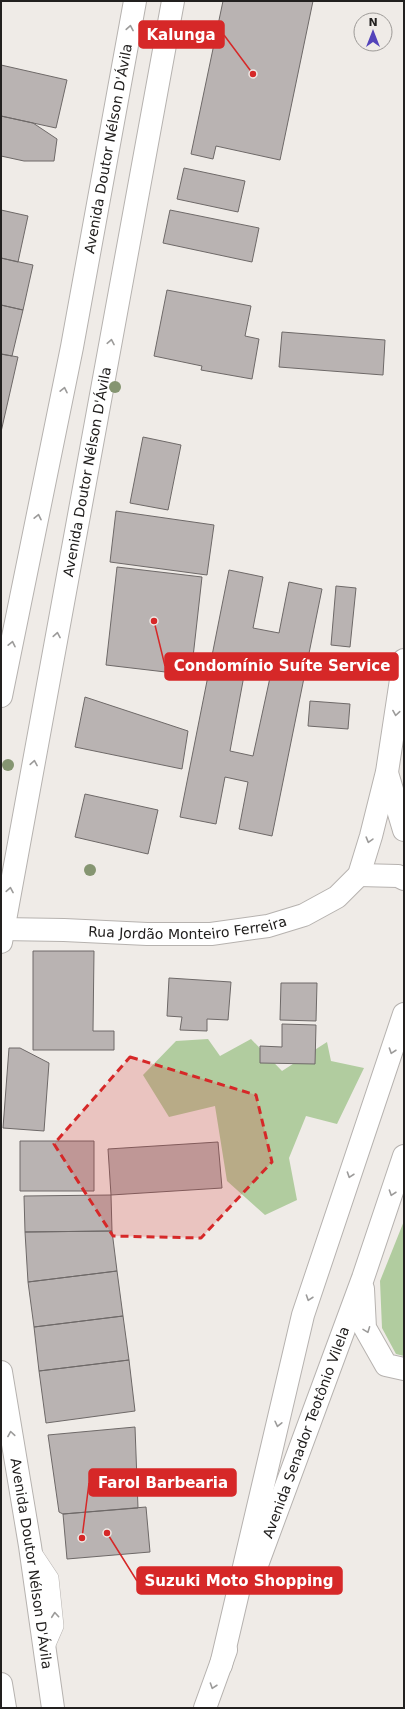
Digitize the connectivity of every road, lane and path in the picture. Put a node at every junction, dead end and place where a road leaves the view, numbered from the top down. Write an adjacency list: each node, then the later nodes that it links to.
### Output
1 (135, 1): 4 (main road, Avenida Doutor Nélson D'Ávila, one-way to 1)
2 (173, 1): 9 (main road, Avenida Doutor Nélson D'Ávila, one-way to 2)
3 (404, 660): 5 (main road, one-way to 5)
4 (1, 696)
5 (387, 772): 6 (main road); 7 (main road, one-way to 7)
6 (404, 830)
7 (359, 875): 8 (main road); 9 (main road, Rua Jordão Monteiro Ferreira)
8 (404, 879)
9 (2, 933)
10 (404, 1014): 15 (main road, one-way to 15)
11 (404, 1156): 12 (main road, Avenida Senador Teotônio Vilela, one-way to 12)
12 (363, 1278): 13 (main road, one-way to 13); 15 (main road, Avenida Senador Teotônio Vilela)
13 (404, 1369)
14 (1, 1372): 18 (main road, Avenida Doutor Nélson D'Ávila, one-way to 14)
15 (221, 1664): 19 (main road, Avenida Senador Teotônio Vilela, one-way to 19)
16 (1, 1684): 17 (main road)
17 (5, 1708)
18 (53, 1708)
19 (205, 1708)

